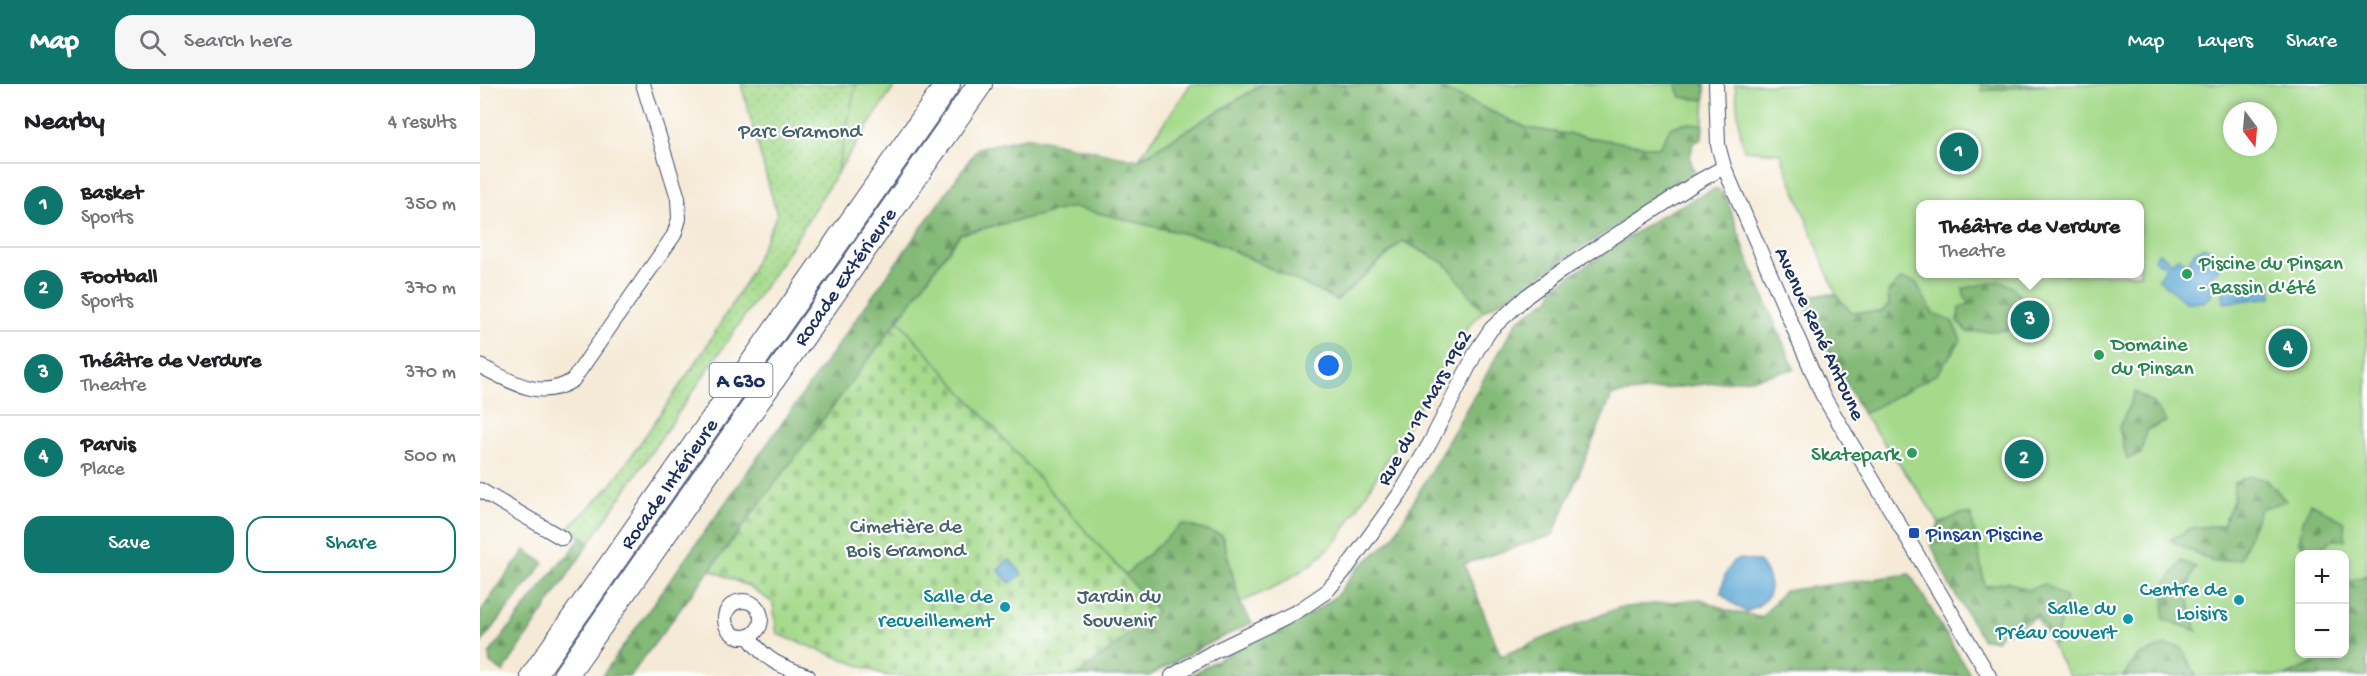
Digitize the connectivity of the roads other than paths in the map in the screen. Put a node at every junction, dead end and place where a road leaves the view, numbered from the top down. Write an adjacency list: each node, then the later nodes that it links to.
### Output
1 (643, 84): 6 (street)
2 (948, 84): 10 (highway, Rocade Intérieure / A 630)
3 (980, 84): 11 (highway, Rocade Extérieure / A 630)
4 (1716, 84): 5 (street, Avenue René Antoune)
5 (1724, 167): 13 (street, Rue du 19 Mars 1962); 14 (street, Avenue René Antoune)
6 (480, 366)
7 (480, 490): 8 (street)
8 (562, 538)
9 (748, 636): 12 (street)
10 (533, 676)
11 (565, 676)
12 (808, 676)
13 (1172, 676)
14 (1989, 676)

